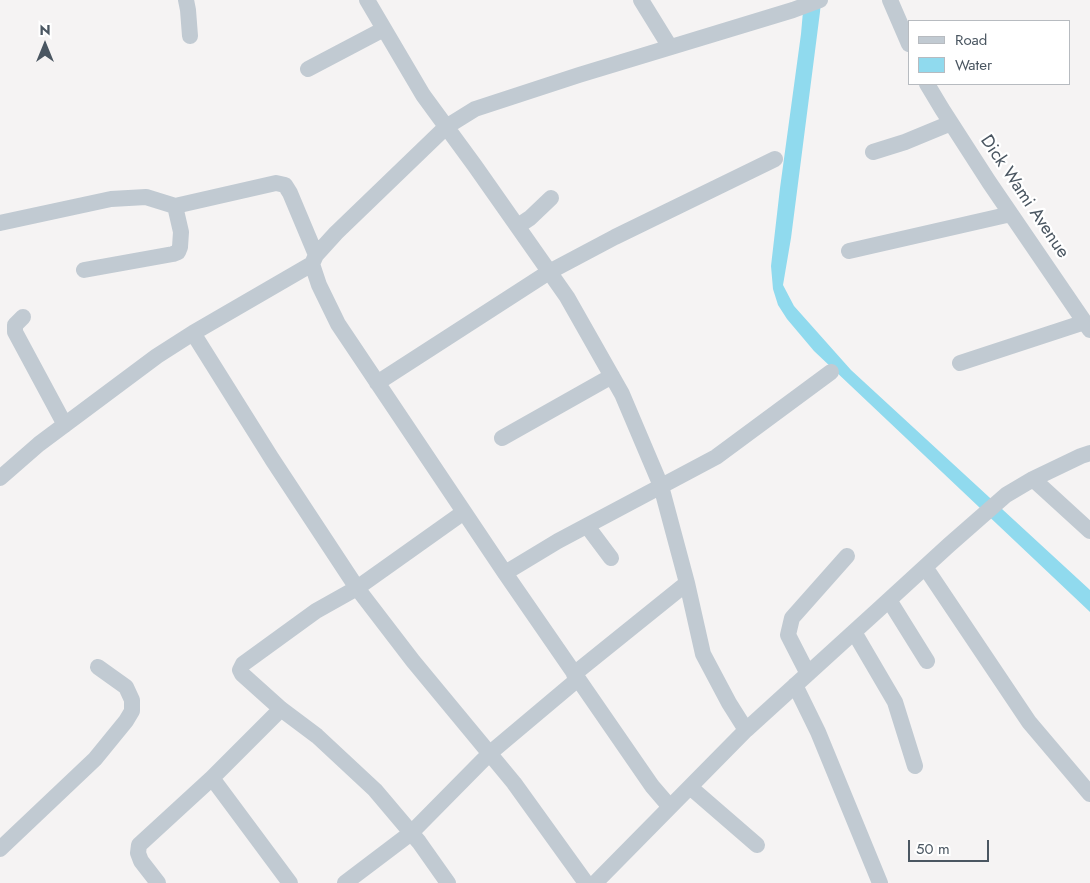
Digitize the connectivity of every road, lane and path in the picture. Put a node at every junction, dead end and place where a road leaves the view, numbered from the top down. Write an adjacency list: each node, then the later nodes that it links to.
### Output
1 (186, 0): 7 (street)
2 (367, 0): 6 (street)
3 (641, 0): 9 (street)
4 (820, 0): 9 (street)
5 (890, 0): 8 (street)
6 (384, 29): 10 (street); 13 (street)
7 (190, 36)
8 (908, 42)
9 (670, 46): 13 (street)
10 (308, 69)
11 (928, 85): 12 (street, Dick Wami Avenue)
12 (951, 123): 14 (street); 18 (street, Dick Wami Avenue)
13 (446, 127): 20 (street); 22 (street)
14 (873, 152)
15 (775, 159): 24 (street)
16 (551, 198): 20 (street)
17 (175, 206): 19 (street); 22 (street); 23 (street)
18 (1011, 214): 21 (street); 26 (street, Dick Wami Avenue)
19 (0, 223)
20 (518, 226): 24 (street)
21 (849, 251)
22 (314, 259): 27 (street); 31 (street)
23 (84, 270)
24 (549, 272): 30 (street); 31 (street)
25 (23, 317): 32 (street)
26 (1087, 326): 28 (street)
27 (193, 333): 32 (street); 46 (street)
28 (960, 363)
29 (831, 372): 37 (street)
30 (612, 376): 33 (street); 37 (street)
31 (377, 383): 38 (street)
32 (64, 425): 35 (street)
33 (502, 438)
34 (1090, 453): 36 (street)
35 (0, 478)
36 (1033, 479): 40 (street); 43 (street)
37 (661, 486): 39 (street); 45 (street)
38 (464, 512): 44 (street); 46 (street)
39 (587, 526): 42 (street); 44 (street)
40 (1090, 531)
41 (847, 556): 51 (street)
42 (611, 558)
43 (925, 567): 47 (street); 60 (street)
44 (505, 573): 52 (street)
45 (687, 583): 52 (street); 55 (street)
46 (357, 588): 54 (street); 56 (street)
47 (890, 600): 48 (street); 49 (street)
48 (854, 632): 51 (street); 57 (street)
49 (927, 662)
50 (98, 667): 64 (street)
51 (808, 674): 53 (street)
52 (576, 676): 56 (street); 61 (street)
53 (795, 685): 55 (street); 71 (street)
54 (281, 709): 58 (street); 62 (street)
55 (746, 730): 59 (street)
56 (490, 753): 62 (street); 69 (street)
57 (915, 766)
58 (212, 778): 65 (street); 66 (street)
59 (690, 786): 61 (street); 63 (street)
60 (1090, 794)
61 (670, 807): 70 (street)
62 (411, 833): 67 (street); 68 (street)
63 (757, 845)
64 (0, 849)
65 (158, 883)
66 (290, 883)
67 (345, 883)
68 (448, 883)
69 (586, 883)
70 (595, 883)
71 (880, 883)

